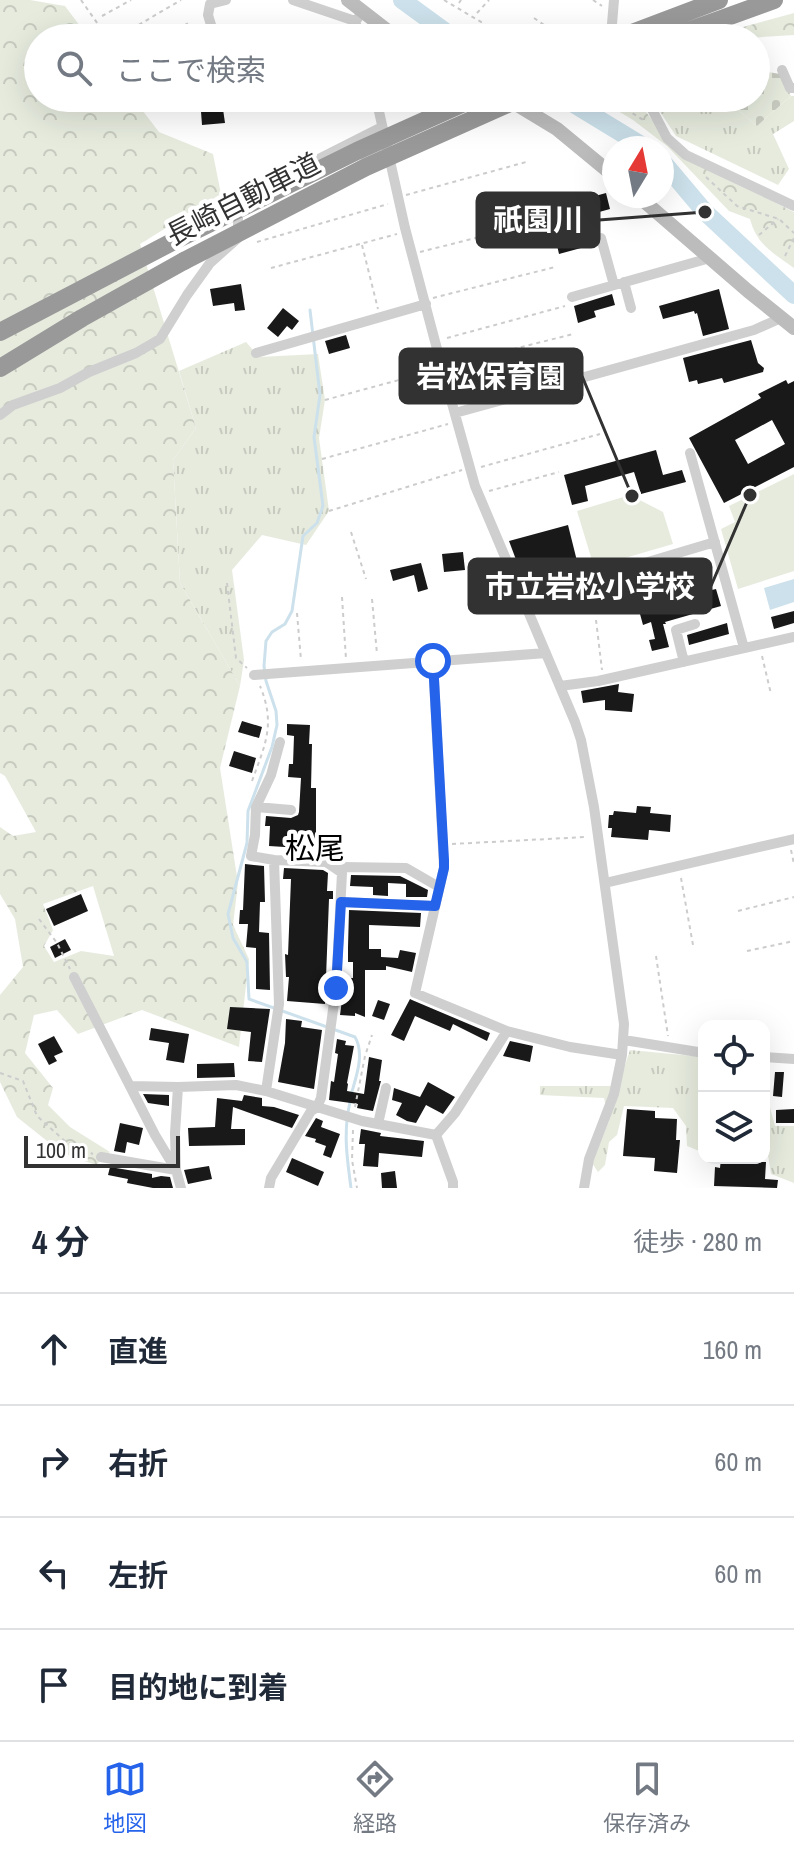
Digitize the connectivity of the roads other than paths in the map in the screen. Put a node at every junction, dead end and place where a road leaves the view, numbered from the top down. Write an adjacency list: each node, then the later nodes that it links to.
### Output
1 (226, 0): 8 (street)
2 (293, 0): 7 (street)
3 (348, 0): 7 (main road)
4 (774, 0): 6 (highway)
5 (610, 4): 11 (street)
6 (724, 8): 12 (highway); 13 (highway)
7 (360, 17): 9 (street); 10 (main road)
8 (211, 24)
9 (360, 24)
10 (372, 24)
11 (613, 24)
12 (654, 24)
13 (695, 24)
14 (782, 70): 15 (street)
15 (794, 88)
16 (379, 112): 21 (street)
17 (444, 112): 33 (highway, 長崎自動車道, bridge)
18 (490, 112): 35 (highway, 長崎自動車道, bridge)
19 (528, 112): 22 (main road)
20 (653, 112): 23 (street)
21 (382, 127): 28 (street); 36 (street)
22 (602, 166)
23 (794, 206)
24 (652, 208): 26 (main road)
25 (601, 238): 27 (street)
26 (710, 258): 27 (street); 31 (main road)
27 (619, 284): 29 (street); 30 (street)
28 (429, 302): 34 (street); 37 (street)
29 (569, 302)
30 (631, 308)
31 (781, 318): 32 (main road); 37 (street)
32 (794, 328)
33 (0, 332)
34 (256, 353)
35 (0, 368)
36 (0, 415)
37 (453, 418): 40 (street)
38 (690, 453): 39 (street)
39 (715, 542): 40 (street); 43 (street)
40 (524, 599): 44 (street)
41 (695, 624): 46 (street)
42 (794, 637): 43 (street)
43 (744, 648): 46 (street)
44 (546, 653): 45 (street); 48 (street)
45 (433, 661): 47 (street); 56 (street)
46 (684, 662): 48 (street)
47 (261, 675)
48 (560, 686): 55 (street)
49 (280, 742): 50 (street)
50 (256, 807): 51 (street); 53 (street)
51 (291, 810)
52 (792, 843): 55 (street)
53 (274, 860): 54 (street); 69 (street)
54 (337, 868): 56 (street); 57 (street)
55 (605, 883): 61 (street)
56 (439, 887): 58 (street)
57 (341, 902): 58 (street); 70 (street)
58 (435, 906): 60 (street)
59 (74, 977): 66 (street)
60 (507, 1031): 63 (street); 72 (street)
61 (624, 1040): 62 (street); 63 (street)
62 (698, 1052)
63 (622, 1055): 78 (street)
64 (770, 1057): 65 (street)
65 (794, 1059)
66 (130, 1086): 67 (street); 74 (street)
67 (178, 1087): 69 (street); 74 (street)
68 (386, 1088): 71 (street)
69 (266, 1091): 70 (street)
70 (317, 1107): 71 (street); 76 (street)
71 (378, 1124): 72 (street)
72 (436, 1135): 77 (street)
73 (101, 1157): 74 (street)
74 (176, 1170): 75 (street)
75 (181, 1188)
76 (269, 1188)
77 (453, 1188)
78 (584, 1188)

